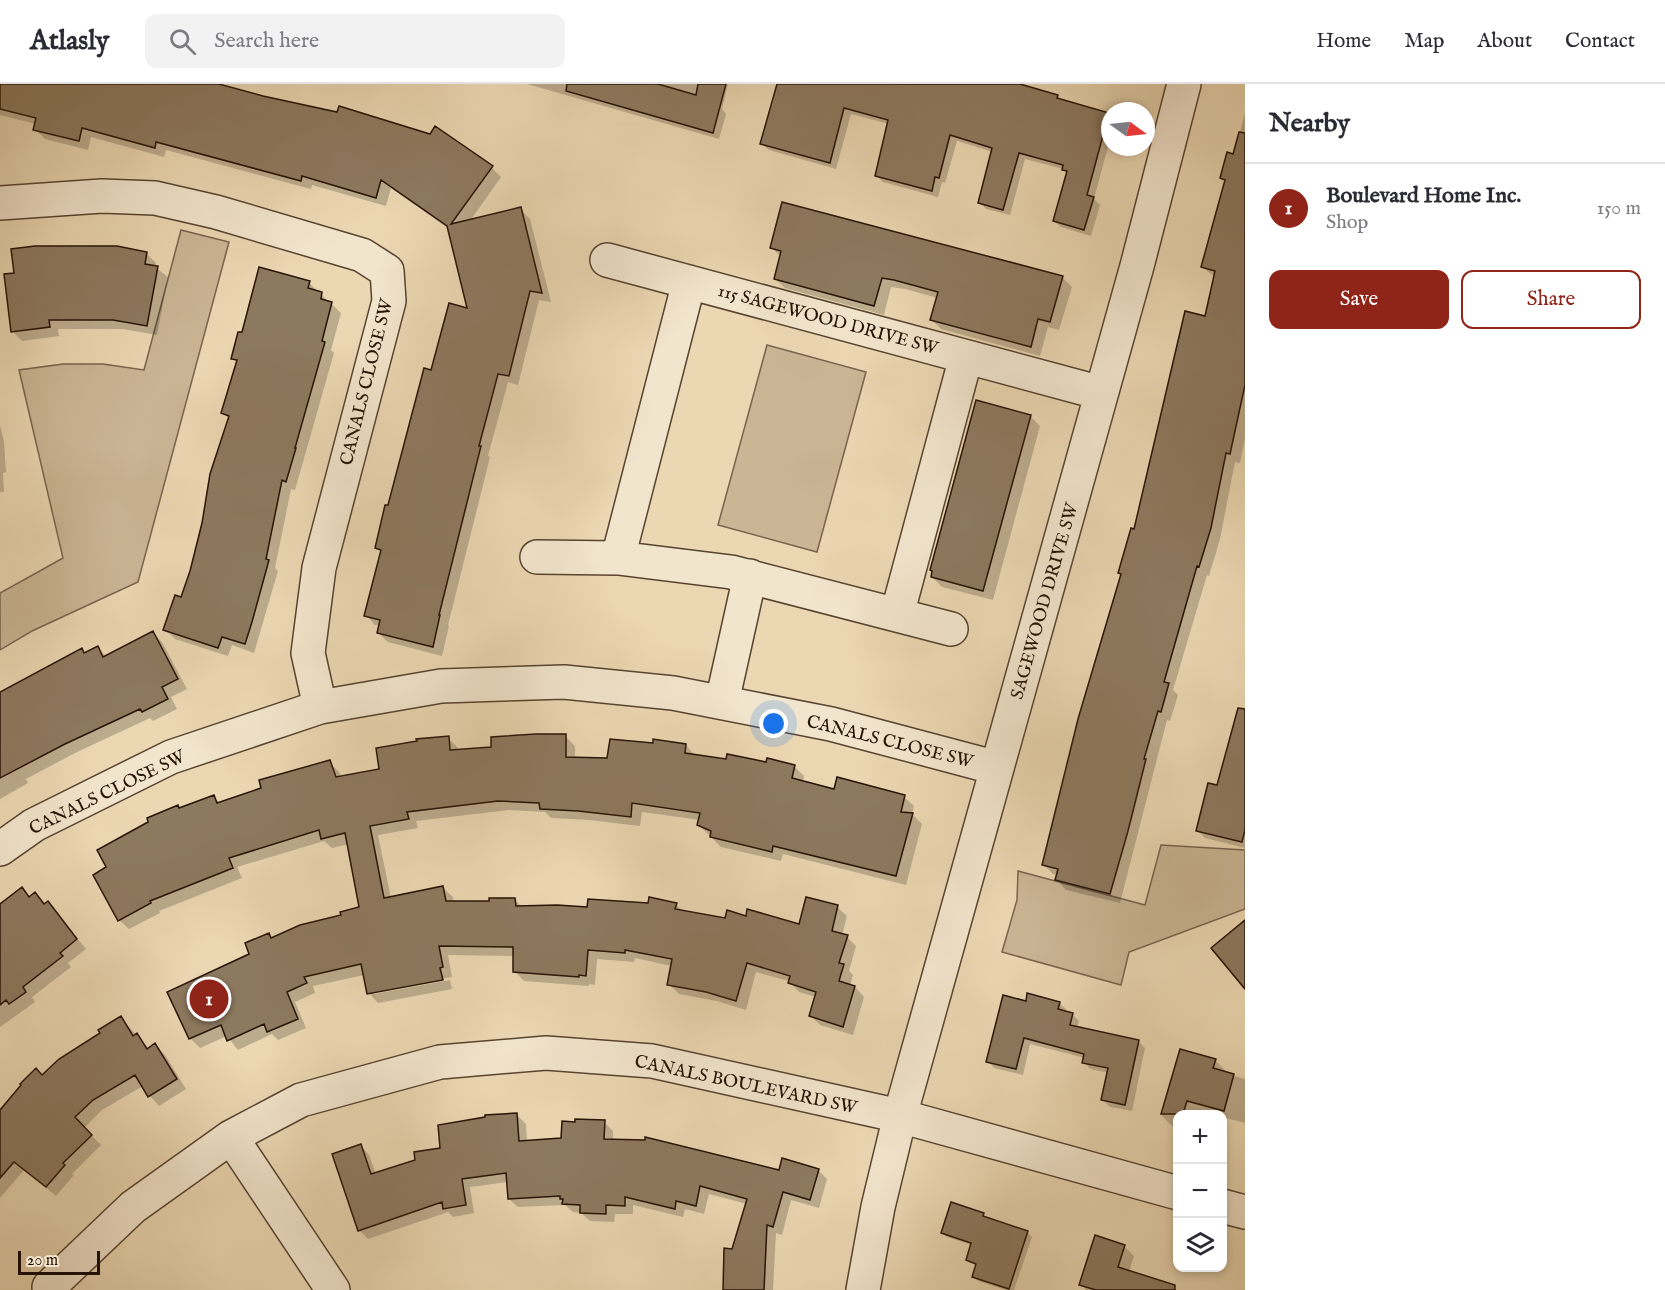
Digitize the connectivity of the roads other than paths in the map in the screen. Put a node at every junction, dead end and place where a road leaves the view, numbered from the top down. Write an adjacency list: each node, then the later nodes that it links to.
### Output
1 (1184, 84): 6 (street, SAGEWOOD DRIVE SW)
2 (0, 203): 13 (street, CANALS CLOSE SW)
3 (607, 260): 4 (street, 115 SAGEWOOD DRIVE SW)
4 (689, 282): 5 (street, 115 SAGEWOOD DRIVE SW); 8 (street)
5 (966, 357): 6 (street, 115 SAGEWOOD DRIVE SW); 10 (street)
6 (1101, 393): 14 (street, SAGEWOOD DRIVE SW)
7 (537, 557): 8 (street)
8 (618, 558): 9 (street)
9 (750, 576): 10 (street); 12 (street)
10 (897, 615): 11 (street)
11 (951, 629)
12 (722, 702): 13 (street, CANALS CLOSE SW); 14 (street, CANALS CLOSE SW)
13 (320, 707): 15 (street, CANALS CLOSE SW)
14 (997, 768): 16 (street, SAGEWOOD DRIVE SW)
15 (0, 849)
16 (900, 1116): 17 (street, CANALS BOULEVARD SW); 18 (street, CANALS BOULEVARD SW); 23 (street, SAGEWOOD DRIVE SW)
17 (231, 1137): 21 (street, CANALS BOULEVARD SW); 22 (street)
18 (1173, 1192)
19 (1227, 1207): 20 (street)
20 (1245, 1212)
21 (49, 1287)
22 (333, 1290)
23 (863, 1290)

